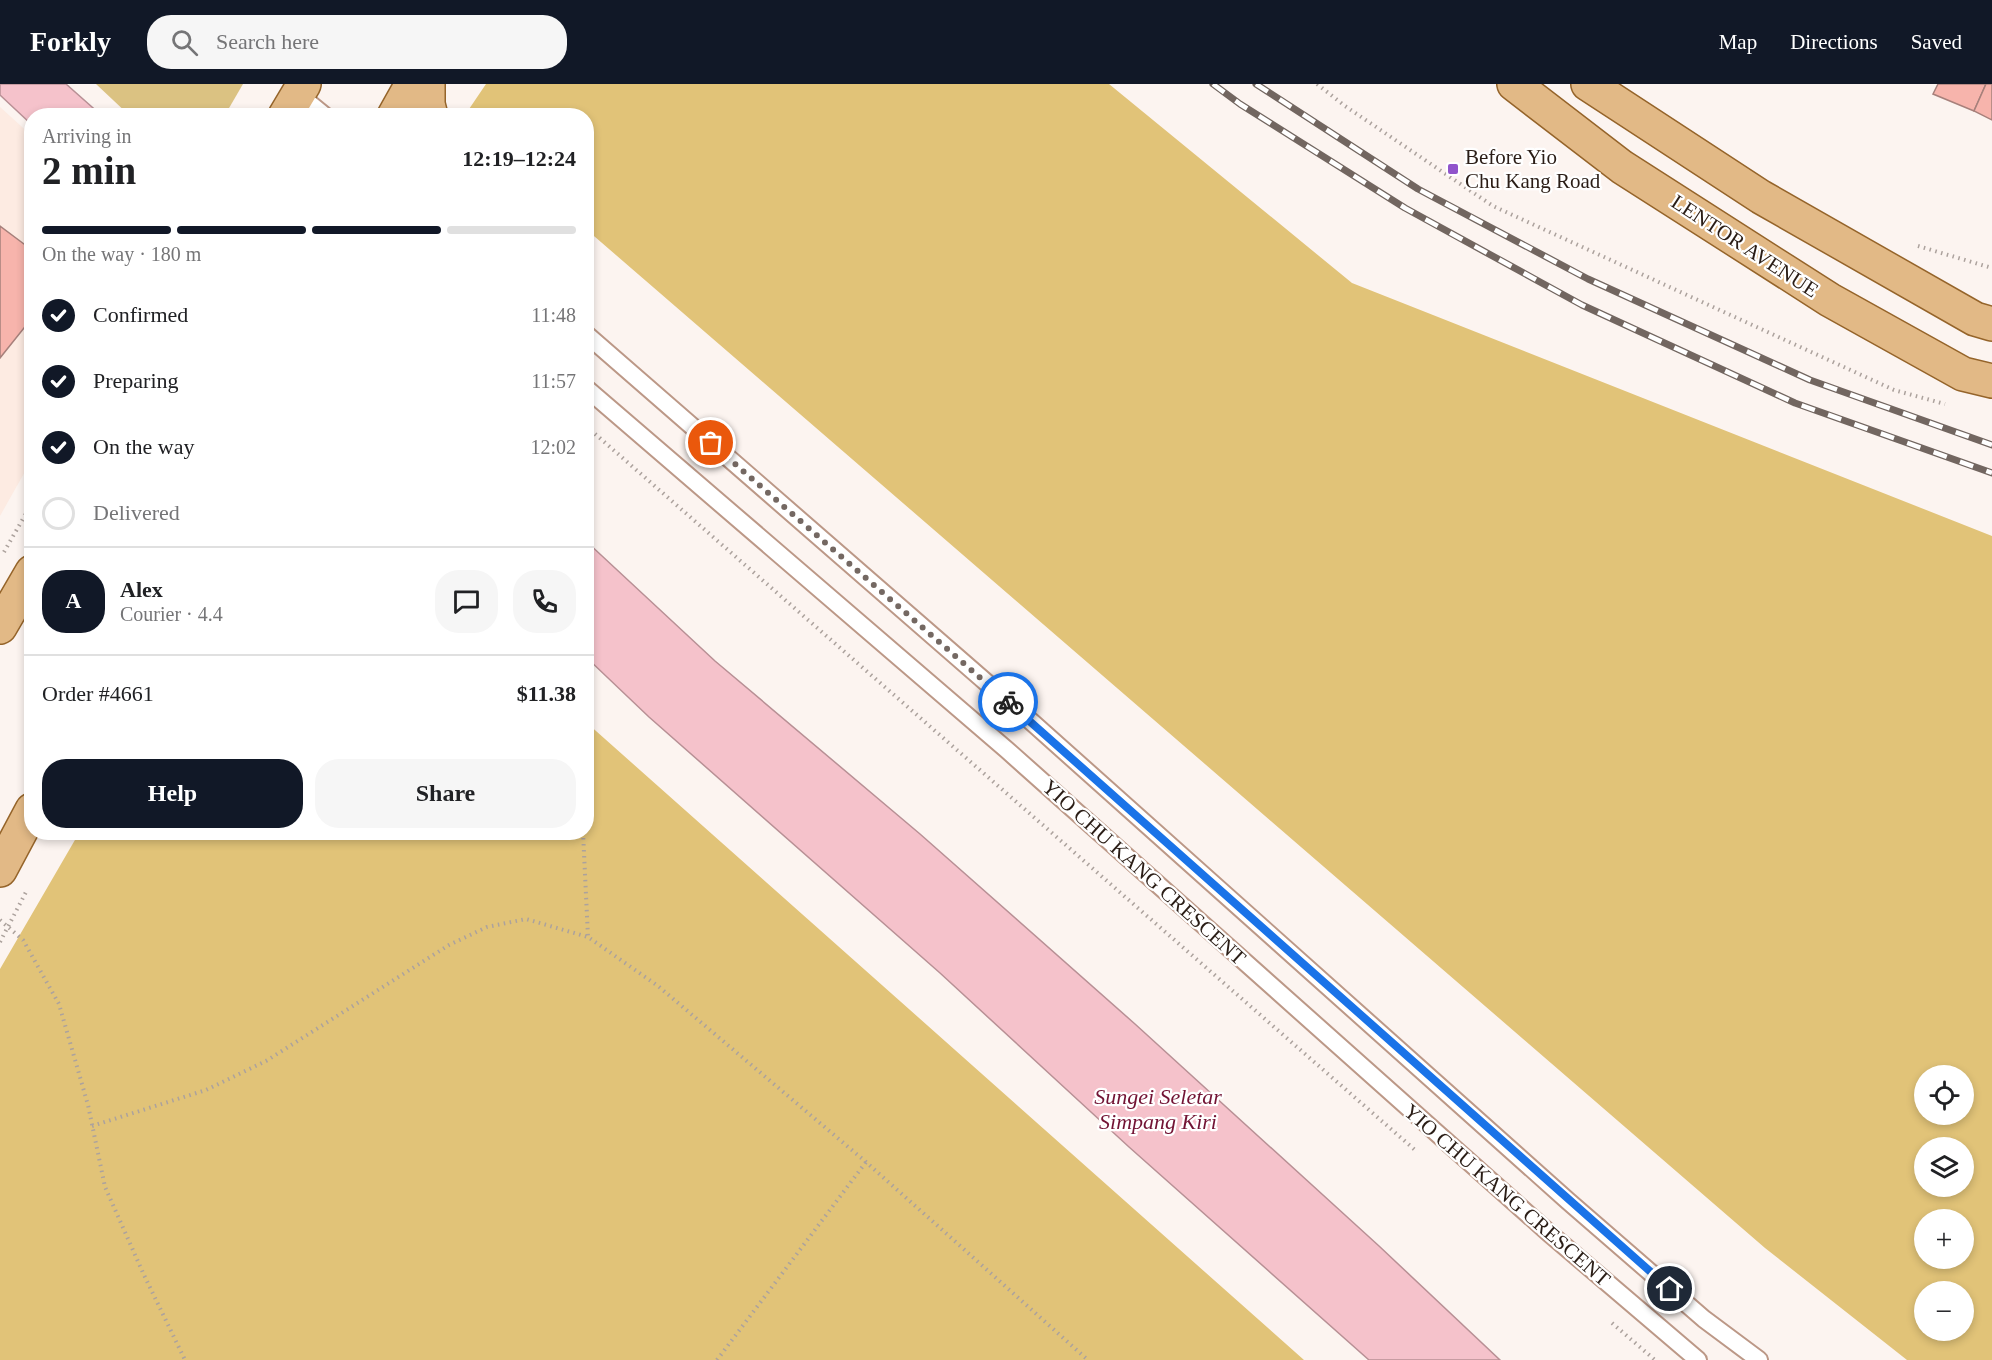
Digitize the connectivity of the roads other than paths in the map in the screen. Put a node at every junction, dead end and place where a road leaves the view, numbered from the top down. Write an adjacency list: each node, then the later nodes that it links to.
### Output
1 (412, 84): 7 (main road)
2 (428, 84): 8 (main road)
3 (1514, 84): 11 (main road, LENTOR AVENUE)
4 (1588, 84): 9 (main road)
5 (296, 98): 6 (lane)
6 (312, 108)
7 (398, 108)
8 (429, 108)
9 (1992, 324)
10 (594, 341): 18 (lane, YIO CHU KANG CRESCENT)
11 (1992, 381)
12 (594, 395): 17 (lane, YIO CHU KANG CRESCENT)
13 (24, 586): 14 (main road)
14 (0, 627)
15 (24, 825): 16 (main road)
16 (0, 870)
17 (1698, 1360)
18 (1759, 1360)

